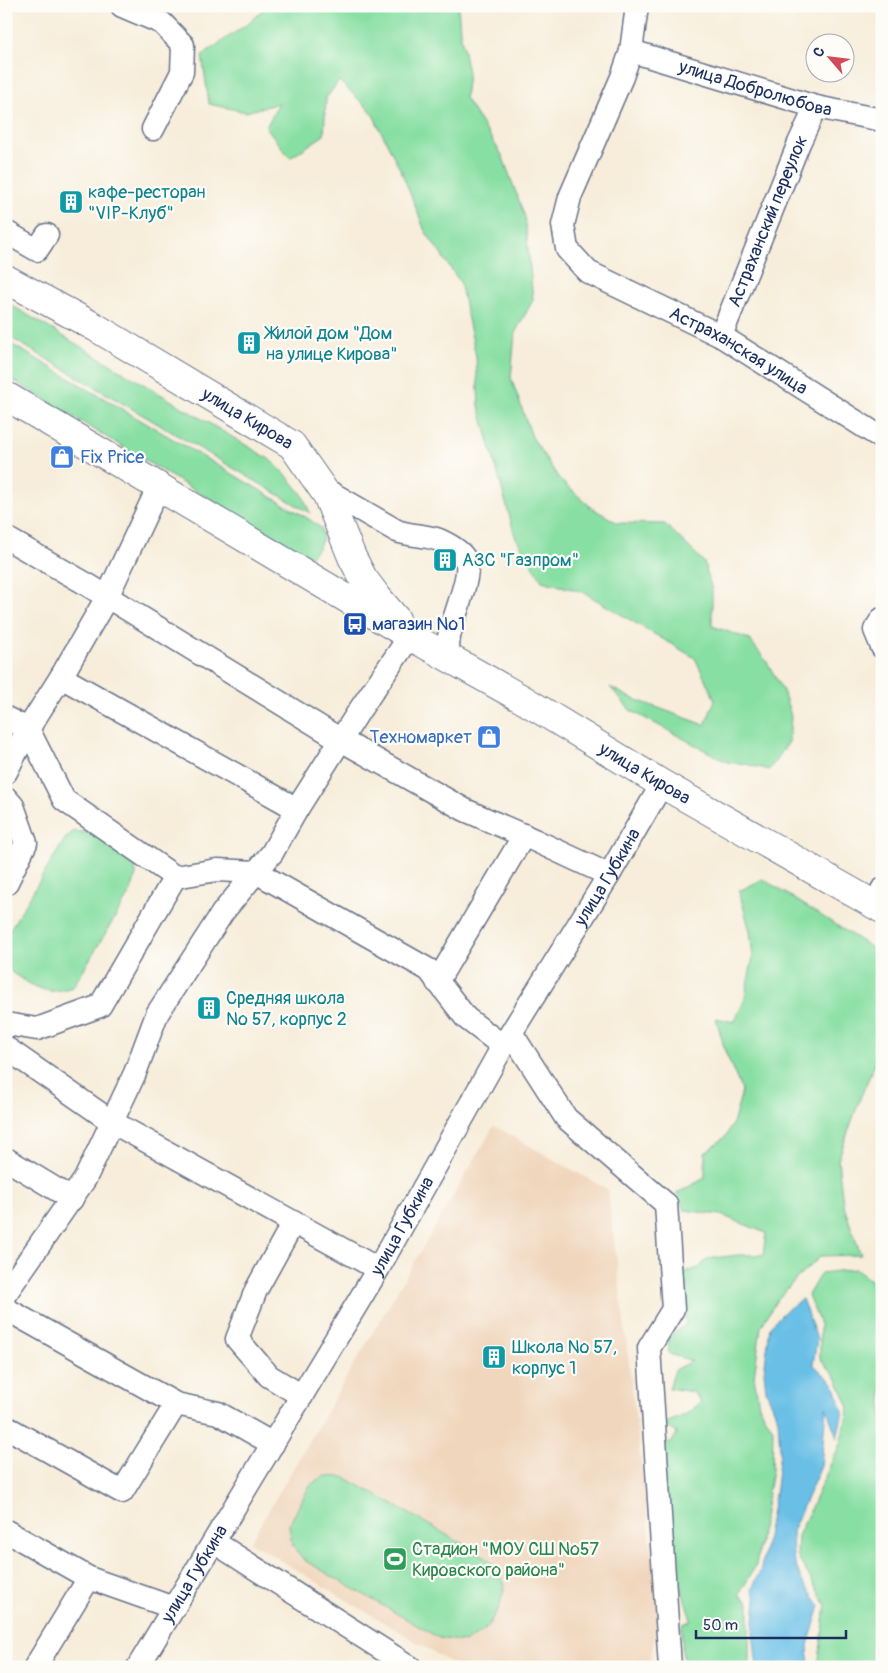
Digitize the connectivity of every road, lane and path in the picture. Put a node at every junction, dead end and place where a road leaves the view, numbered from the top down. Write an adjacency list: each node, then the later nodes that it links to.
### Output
1 (122, 6): 6 (street)
2 (637, 6): 3 (street)
3 (631, 51): 4 (street, улица Добролюбова); 10 (street, Астраханская улица)
4 (816, 107): 5 (street, улица Добролюбова); 10 (street, Астраханский переулок)
5 (882, 120)
6 (153, 130)
7 (13, 230): 8 (street)
8 (46, 235)
9 (6, 279): 14 (main road, улица Кирова)
10 (721, 336): 12 (street, Астраханская улица)
11 (6, 396): 13 (main road, улица Кирова)
12 (882, 438)
13 (160, 486): 16 (street); 18 (main road, улица Кирова)
14 (321, 488): 18 (main road, улица Кирова); 20 (street)
15 (6, 538): 16 (street)
16 (107, 597): 21 (street); 24 (street)
17 (882, 619): 19 (street)
18 (410, 636): 20 (main road, улица Кирова); 24 (street)
19 (882, 647)
20 (448, 656): 26 (main road, улица Кирова)
21 (61, 677): 23 (street); 28 (street)
22 (6, 718): 23 (street)
23 (28, 729): 25 (street); 32 (street)
24 (342, 740): 28 (street); 29 (street)
25 (6, 772)
26 (662, 784): 31 (street, улица Губкина); 34 (main road, улица Кирова)
27 (6, 798): 33 (street)
28 (297, 809): 30 (street)
29 (524, 835): 31 (street); 35 (street)
30 (256, 872): 32 (street); 35 (street); 39 (street)
31 (609, 875): 37 (street, улица Губкина)
32 (175, 877): 36 (street)
33 (6, 884)
34 (880, 902)
35 (437, 982): 37 (street)
36 (6, 1024)
37 (508, 1040): 43 (street, улица Губкина); 57 (street)
38 (6, 1048): 39 (street)
39 (112, 1122): 41 (street); 42 (street)
40 (6, 1159): 41 (street)
41 (72, 1199): 44 (street)
42 (293, 1223): 43 (street); 46 (street)
43 (378, 1269): 46 (street, улица Губкина)
44 (6, 1293)
45 (6, 1309): 47 (street)
46 (302, 1396): 49 (street, улица Губкина)
47 (176, 1404): 48 (street); 49 (street)
48 (6, 1427)
49 (273, 1444): 51 (street, улица Губкина)
50 (6, 1532): 52 (street)
51 (214, 1542): 53 (street, улица Губкина); 56 (street)
52 (89, 1578): 53 (street); 54 (street)
53 (174, 1608): 55 (street, улица Губкина)
54 (35, 1667)
55 (138, 1667)
56 (410, 1667)
57 (670, 1667)

